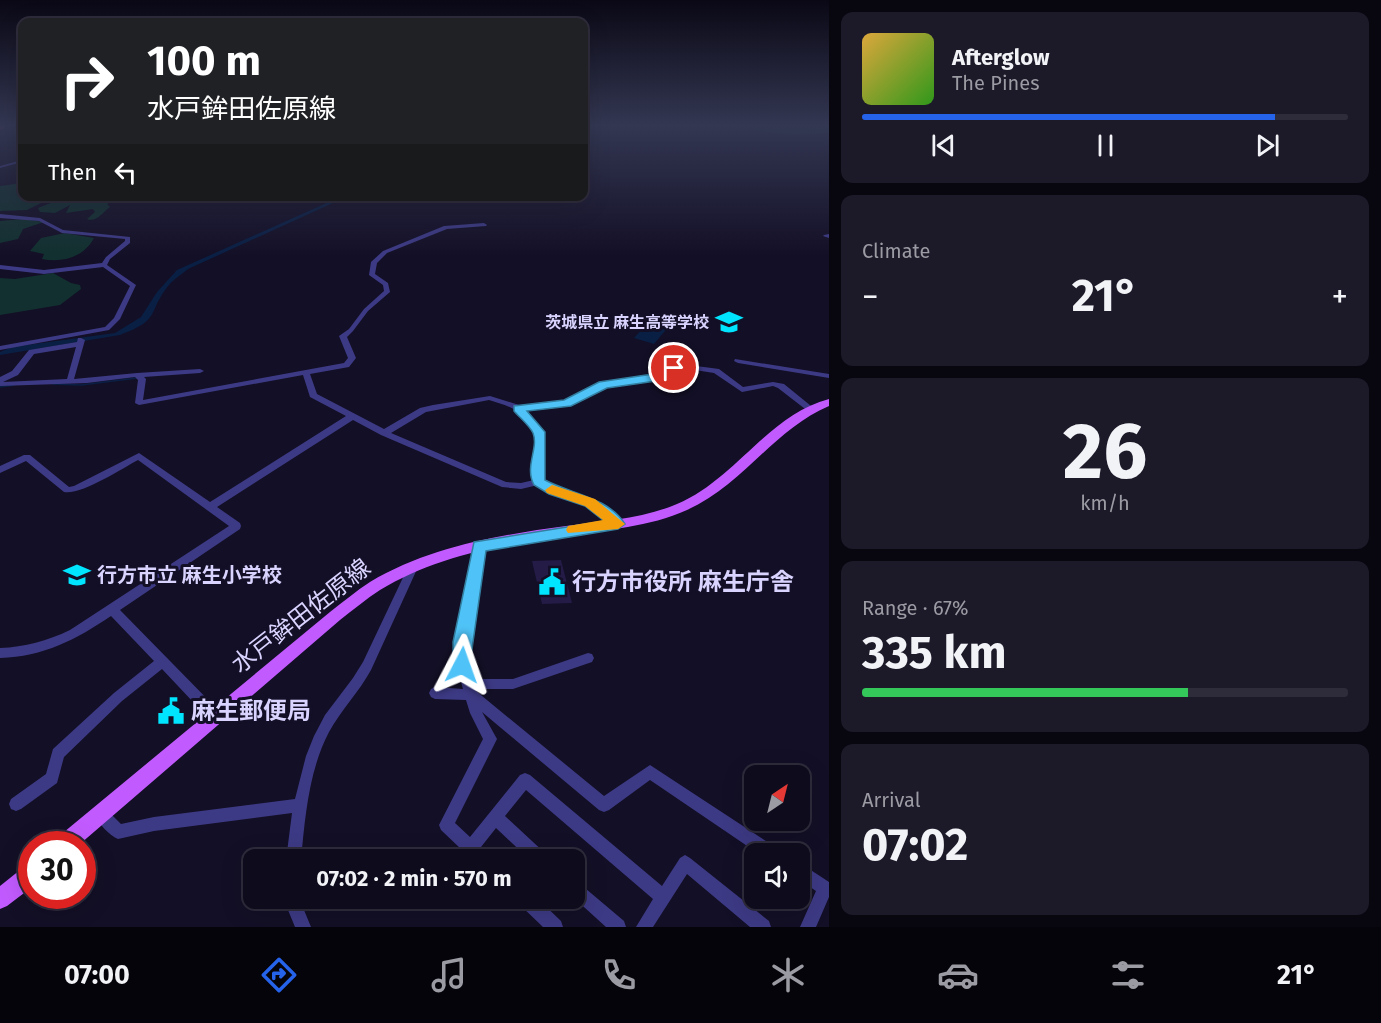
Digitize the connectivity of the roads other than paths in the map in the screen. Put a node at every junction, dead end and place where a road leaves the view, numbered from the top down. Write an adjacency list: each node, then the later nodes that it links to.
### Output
1 (0, 216): 3 (street)
2 (484, 225): 9 (street)
3 (104, 266): 4 (street); 5 (street)
4 (0, 267)
5 (81, 339): 6 (street); 12 (street); 13 (street)
6 (0, 348)
7 (738, 361): 11 (street)
8 (200, 371): 10 (street)
9 (306, 372): 10 (street); 17 (street)
10 (137, 375): 12 (street)
11 (829, 376)
12 (70, 381): 13 (street)
13 (0, 382)
14 (829, 402): 16 (main road, 水戸鉾田佐原線)
15 (518, 408): 16 (street); 18 (street); 20 (street)
16 (812, 410): 22 (main road, 水戸鉾田佐原線)
17 (351, 417): 18 (street); 21 (street)
18 (384, 433): 20 (street)
19 (0, 470): 21 (street)
20 (538, 482): 22 (street)
21 (210, 507): 25 (street)
22 (618, 524): 23 (main road, 水戸鉾田佐原線)
23 (479, 546): 24 (main road, 水戸鉾田佐原線); 29 (street)
24 (413, 567): 31 (main road, 水戸鉾田佐原線); 33 (street)
25 (113, 610): 26 (street); 28 (street)
26 (0, 653)
27 (588, 658): 29 (street)
28 (163, 661): 31 (street); 32 (street)
29 (469, 689): 30 (street); 37 (street); 38 (street)
30 (435, 693)
31 (216, 717): 34 (main road, 水戸鉾田佐原線)
32 (16, 804)
33 (300, 805): 34 (street); 39 (street)
34 (101, 814): 36 (main road, 水戸鉾田佐原線)
35 (495, 817): 38 (street); 40 (street); 43 (street)
36 (81, 831)
37 (756, 843)
38 (471, 847)
39 (294, 849)
40 (530, 849)
41 (810, 878): 53 (street)
42 (18, 884): 45 (main road)
43 (663, 897): 51 (street); 52 (street)
44 (585, 898): 50 (street)
45 (0, 899)
46 (296, 909): 48 (street)
47 (536, 909): 49 (street)
48 (303, 927)
49 (555, 927)
50 (618, 927)
51 (644, 927)
52 (762, 927)
53 (808, 927)

